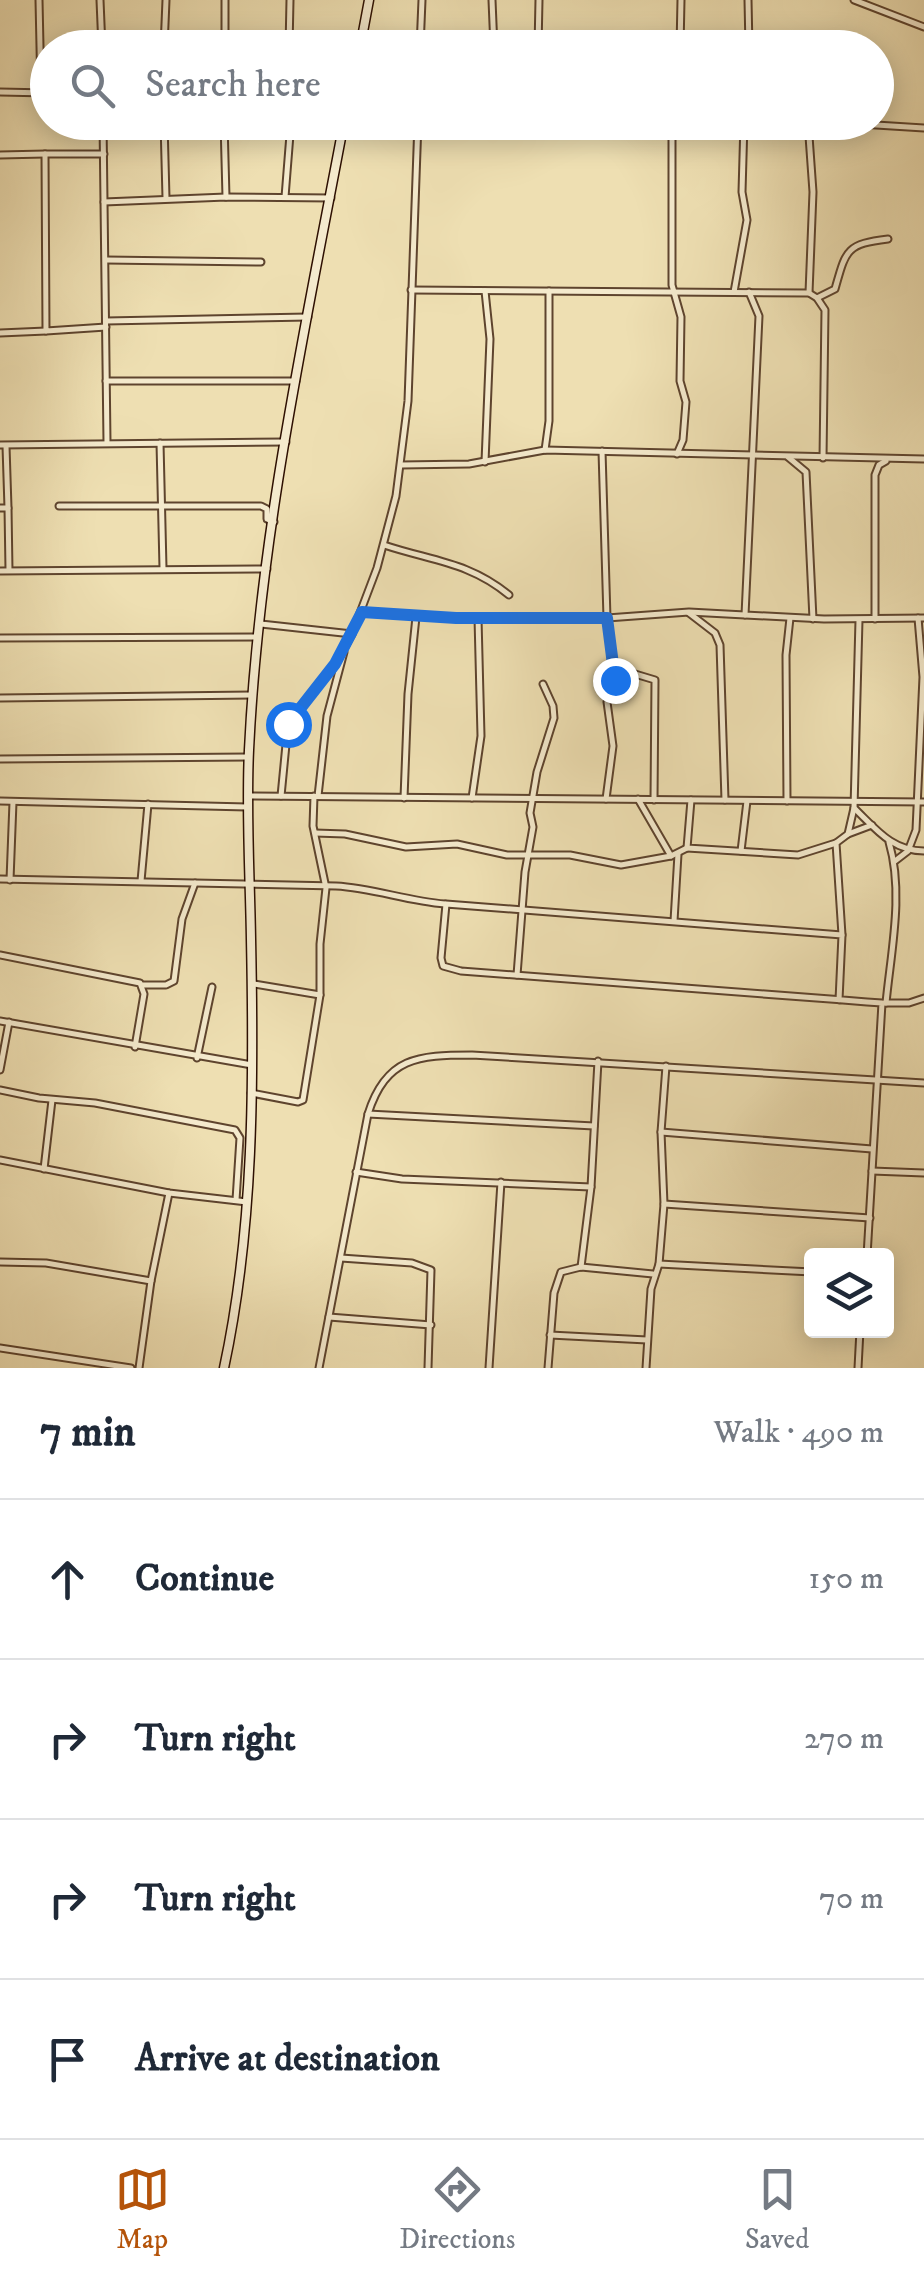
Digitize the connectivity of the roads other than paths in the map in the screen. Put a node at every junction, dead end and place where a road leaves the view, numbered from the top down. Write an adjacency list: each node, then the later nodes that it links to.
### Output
1 (39, 0): 14 (street)
2 (100, 0): 15 (street)
3 (166, 0): 16 (street)
4 (225, 0): 17 (street)
5 (290, 0): 18 (street)
6 (370, 0): 19 (street)
7 (422, 0): 20 (street)
8 (492, 0): 21 (street)
9 (539, 0): 22 (street)
10 (681, 0): 23 (street)
11 (748, 0): 24 (street)
12 (854, 0): 13 (street)
13 (924, 27)
14 (41, 30)
15 (101, 30)
16 (165, 30)
17 (225, 30)
18 (289, 30)
19 (364, 30)
20 (421, 30)
21 (493, 30)
22 (538, 30)
23 (680, 30)
24 (748, 30)
25 (0, 92): 26 (street)
26 (30, 93)
27 (894, 126): 28 (street)
28 (924, 128)
29 (104, 140): 40 (street)
30 (164, 140): 43 (street)
31 (224, 140): 41 (street)
32 (290, 140): 42 (street)
33 (341, 140): 44 (street)
34 (417, 140): 49 (street)
35 (672, 140): 52 (street)
36 (744, 140): 53 (street)
37 (809, 140): 55 (street)
38 (0, 154): 39 (street)
39 (45, 154): 40 (street); 59 (street)
40 (104, 154): 45 (street)
41 (226, 197): 42 (street); 43 (street)
42 (285, 197): 44 (street)
43 (166, 198): 45 (street)
44 (331, 198): 57 (street)
45 (104, 202): 47 (street)
46 (888, 239): 56 (street)
47 (106, 260): 48 (street); 58 (street)
48 (262, 262)
49 (410, 290): 50 (street); 76 (street)
50 (485, 291): 51 (street); 75 (street)
51 (549, 291): 52 (street); 67 (street)
52 (673, 292): 53 (street); 69 (street)
53 (734, 292): 54 (street)
54 (749, 292): 55 (street); 70 (street)
55 (809, 293): 56 (street)
56 (818, 298): 72 (street)
57 (308, 317): 58 (street); 62 (street)
58 (106, 324): 59 (street); 61 (street)
59 (46, 330): 60 (street)
60 (0, 334)
61 (106, 381): 62 (street); 63 (street)
62 (296, 381): 64 (street)
63 (106, 442): 65 (street); 66 (street)
64 (286, 442): 65 (street); 81 (street)
65 (160, 444): 77 (street)
66 (3, 445): 80 (street)
67 (546, 450): 68 (street); 75 (street)
68 (602, 451): 69 (street); 93 (street)
69 (676, 454): 70 (street)
70 (751, 456): 71 (street); 90 (street)
71 (788, 457): 72 (street); 96 (street)
72 (822, 458): 73 (street)
73 (888, 459): 74 (street); 98 (street)
74 (924, 459)
75 (484, 462): 76 (street)
76 (401, 465): 82 (street)
77 (160, 504): 78 (street); 81 (street); 83 (street)
78 (59, 506)
79 (0, 508): 80 (street)
80 (8, 508): 85 (street)
81 (274, 522): 84 (street)
82 (384, 545): 87 (street); 88 (street)
83 (163, 568): 84 (street); 85 (street)
84 (267, 569): 99 (street)
85 (8, 570): 86 (street)
86 (0, 571)
87 (509, 595)
88 (362, 612): 91 (street); 100 (street)
89 (688, 612): 90 (street); 93 (street); 120 (street)
90 (745, 615): 94 (street)
91 (416, 617): 92 (street); 113 (street)
92 (478, 618): 93 (street); 114 (street)
93 (607, 618): 104 (street)
94 (790, 618): 96 (street); 122 (street)
95 (921, 618): 98 (street); 125 (street)
96 (813, 619): 97 (street)
97 (858, 620): 98 (street); 127 (street)
98 (875, 620)
99 (261, 624): 100 (street); 102 (street)
100 (352, 634): 103 (street)
101 (0, 638): 102 (street)
102 (259, 638): 106 (street)
103 (342, 651): 111 (street); 112 (street)
104 (614, 667): 116 (street); 118 (street)
105 (543, 684): 115 (street)
106 (252, 695): 107 (street); 108 (street)
107 (0, 698)
108 (248, 757): 109 (street); 110 (street)
109 (0, 759)
110 (249, 796): 111 (street); 128 (street)
111 (281, 796): 112 (street)
112 (316, 796): 113 (street); 130 (street)
113 (404, 798): 114 (street)
114 (472, 798): 115 (street)
115 (533, 798): 116 (street); 138 (street)
116 (606, 799): 117 (street)
117 (638, 799): 118 (street); 139 (street)
118 (654, 800): 119 (street)
119 (691, 800): 120 (street); 134 (street)
120 (725, 800): 121 (street)
121 (746, 800): 122 (street); 135 (street)
122 (787, 801): 127 (street)
123 (0, 802): 124 (street)
124 (13, 802): 126 (street); 142 (street)
125 (920, 802): 127 (street); 136 (street)
126 (148, 804): 128 (street); 143 (street)
127 (854, 804): 129 (street); 131 (street)
128 (248, 808): 144 (street)
129 (872, 825): 131 (street); 132 (street)
130 (315, 833): 138 (street); 146 (street)
131 (848, 834): 133 (street)
132 (889, 842): 136 (street); 140 (street)
133 (836, 844): 135 (street); 150 (street)
134 (687, 848): 135 (street); 139 (street)
135 (741, 851)
136 (908, 851): 137 (street); 140 (street)
137 (924, 851)
138 (528, 855): 139 (street); 148 (street)
139 (674, 855): 149 (street)
140 (895, 861): 159 (street)
141 (0, 880): 142 (street)
142 (10, 880): 143 (street)
143 (141, 882): 145 (street)
144 (250, 882): 145 (street); 146 (street); 154 (street)
145 (195, 883): 153 (street)
146 (326, 885): 147 (street); 156 (street)
147 (446, 904): 148 (street); 152 (street)
148 (522, 910): 149 (street); 152 (street)
149 (674, 921): 150 (street)
150 (842, 935): 158 (street)
151 (0, 956): 153 (street)
152 (518, 975): 158 (street)
153 (142, 984): 162 (street)
154 (252, 984): 156 (street); 165 (street)
155 (212, 987): 163 (street)
156 (320, 995): 171 (street)
157 (924, 998): 159 (street)
158 (839, 1000): 159 (street)
159 (884, 1003): 168 (street)
160 (0, 1021): 161 (street)
161 (9, 1022): 162 (street); 167 (street)
162 (134, 1047): 163 (street)
163 (197, 1058): 165 (street)
164 (598, 1062): 166 (street); 173 (street); 174 (street)
165 (252, 1065): 171 (street)
166 (666, 1066): 168 (street); 175 (street)
167 (0, 1070)
168 (878, 1079): 169 (street); 176 (street)
169 (924, 1082)
170 (0, 1090): 172 (street)
171 (251, 1094): 186 (street)
172 (52, 1100): 178 (street); 185 (street)
173 (368, 1114): 174 (street); 180 (street)
174 (594, 1126): 183 (street)
175 (661, 1132): 176 (street); 187 (street)
176 (874, 1149): 179 (street)
177 (0, 1160): 178 (street)
178 (44, 1168): 184 (street)
179 (872, 1171): 181 (street); 188 (street)
180 (356, 1172): 182 (street); 190 (street)
181 (924, 1173)
182 (501, 1182): 183 (street); 209 (street)
183 (591, 1187): 193 (street)
184 (169, 1193): 185 (street); 196 (street)
185 (236, 1200): 186 (street)
186 (247, 1202): 206 (street)
187 (664, 1204): 188 (street); 192 (street)
188 (870, 1218): 189 (street)
189 (868, 1248)
190 (340, 1258): 197 (street); 198 (street)
191 (0, 1262): 196 (street)
192 (659, 1264): 194 (street); 195 (street)
193 (581, 1267): 195 (street); 199 (street)
194 (804, 1272)
195 (654, 1274): 201 (street)
196 (151, 1282): 205 (street)
197 (329, 1317): 198 (street); 207 (street)
198 (431, 1325): 208 (street)
199 (550, 1335): 201 (street); 210 (street)
200 (860, 1338): 212 (street)
201 (647, 1340): 211 (street)
202 (0, 1348): 203 (street)
203 (92, 1366): 204 (street)
204 (132, 1368)
205 (140, 1368)
206 (224, 1368)
207 (319, 1368)
208 (428, 1368)
209 (488, 1368)
210 (548, 1368)
211 (646, 1368)
212 (858, 1368)

